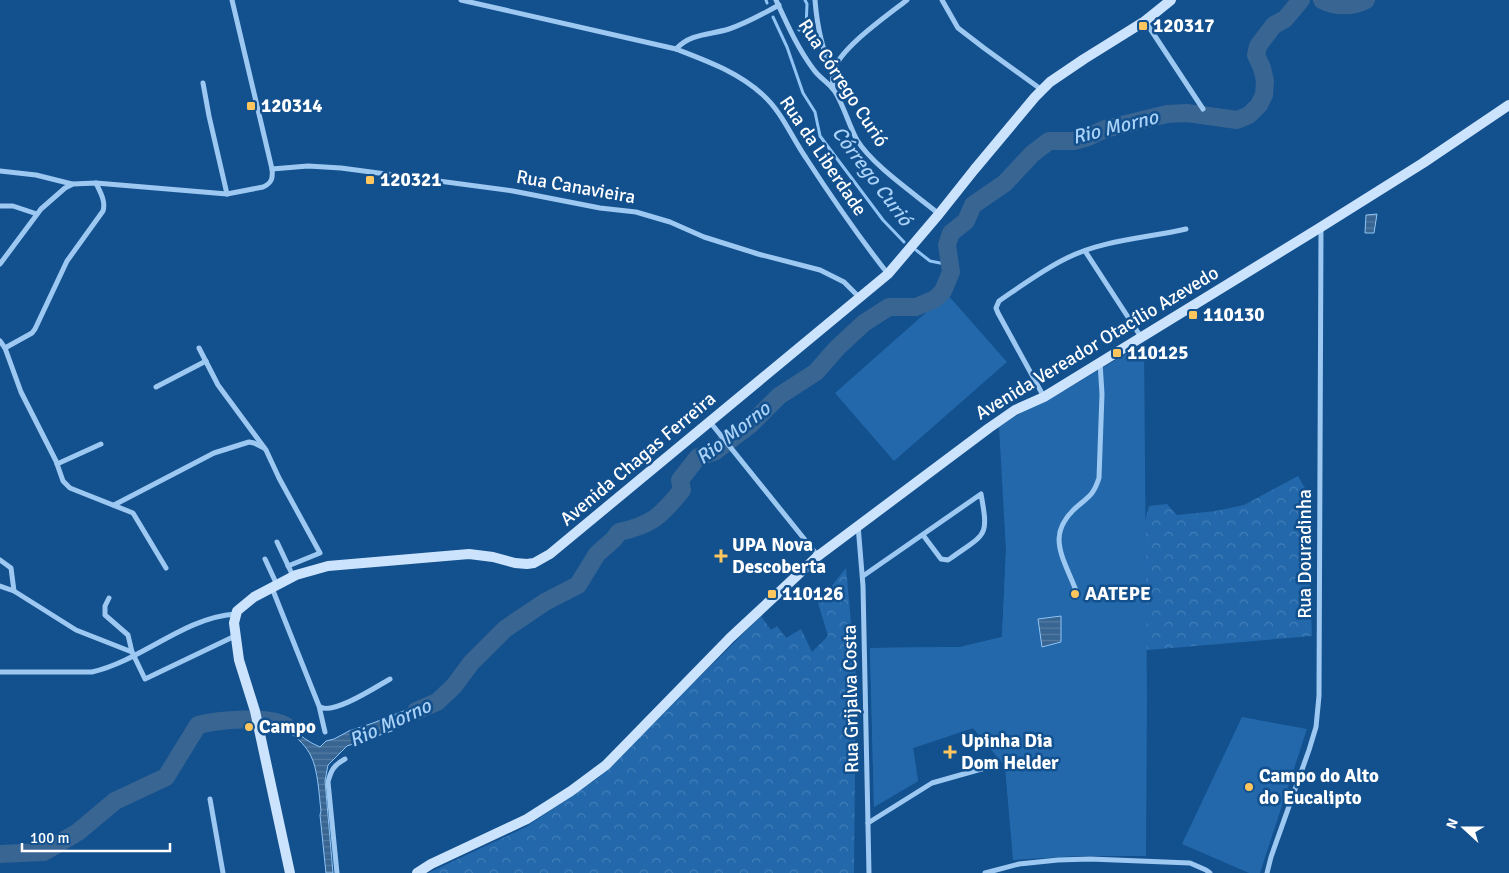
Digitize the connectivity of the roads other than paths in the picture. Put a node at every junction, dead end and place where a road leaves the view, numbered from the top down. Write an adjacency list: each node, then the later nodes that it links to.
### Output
1 (232, 0): 16 (street)
2 (461, 0): 9 (street, Rua da Liberdade)
3 (815, 0): 10 (street)
4 (907, 0): 10 (street)
5 (942, 0): 13 (street)
6 (1170, 0): 8 (street, Avenida Chagas Ferreira)
7 (777, 3): 9 (street); 12 (street, Rua Córrego Curió)
8 (1146, 23): 13 (street, Avenida Chagas Ferreira); 15 (street)
9 (676, 49): 28 (street, Rua da Liberdade)
10 (833, 73): 12 (street)
11 (203, 83): 20 (street)
12 (833, 89): 23 (street, Rua Córrego Curió)
13 (1042, 90): 23 (street, Avenida Chagas Ferreira)
14 (1509, 105): 24 (street, Avenida Vereador Otacílio Azevedo)
15 (1204, 109)
16 (272, 169): 20 (street); 29 (street, Rua Canavieira)
17 (0, 171): 19 (street)
18 (96, 183): 19 (street); 20 (street); 32 (street)
19 (73, 184): 22 (street)
20 (227, 194)
21 (0, 206): 22 (street)
22 (37, 214): 27 (street)
23 (940, 214): 28 (street, Avenida Chagas Ferreira)
24 (1321, 227): 30 (street, Avenida Vereador Otacílio Azevedo); 76 (street, Rua Douradinha)
25 (1186, 229): 26 (street)
26 (1084, 251): 30 (street); 37 (street)
27 (0, 264)
28 (888, 274): 29 (street, Avenida Chagas Ferreira)
29 (859, 297): 38 (street, Avenida Chagas Ferreira)
30 (1140, 337): 35 (street, Avenida Vereador Otacílio Azevedo)
31 (0, 342): 32 (street)
32 (5, 348): 41 (street)
33 (200, 348): 34 (street)
34 (206, 361): 36 (street); 40 (street)
35 (1100, 362): 37 (street, Avenida Vereador Otacílio Azevedo); 54 (street)
36 (156, 387)
37 (1044, 397): 43 (street, Avenida Vereador Otacílio Azevedo)
38 (713, 425): 46 (street); 51 (street, Avenida Chagas Ferreira)
39 (100, 444): 41 (street)
40 (266, 450): 42 (street); 49 (street)
41 (57, 464): 42 (street)
42 (114, 505): 50 (street)
43 (858, 525): 46 (street, Avenida Vereador Otacílio Azevedo); 52 (street, Rua Grijalva Costa)
44 (923, 535): 44 (street); 52 (street)
45 (277, 542): 49 (street)
46 (818, 556): 72 (street, Avenida Vereador Otacílio Azevedo)
47 (265, 559): 53 (street)
48 (0, 560): 56 (street)
49 (288, 566): 51 (street)
50 (166, 568)
51 (293, 576): 53 (street, Avenida Chagas Ferreira)
52 (862, 576): 68 (street, Rua Grijalva Costa)
53 (274, 586): 58 (street, Avenida Chagas Ferreira); 63 (street)
54 (1075, 588)
55 (2, 589): 56 (street)
56 (14, 592): 60 (street)
57 (109, 598): 60 (street)
58 (235, 614): 59 (street); 61 (street, Avenida Chagas Ferreira)
59 (236, 636): 60 (street); 70 (street)
60 (132, 652)
61 (0, 672)
62 (390, 680): 63 (street)
63 (320, 706): 64 (street)
64 (325, 732)
65 (346, 758): 71 (street)
66 (992, 766): 68 (street)
67 (210, 799): 69 (street)
68 (868, 823): 73 (street, Rua Grijalva Costa)
69 (223, 873)
70 (290, 873)
71 (337, 873)
72 (417, 873)
73 (869, 873)
74 (985, 873): 75 (street)
75 (1210, 873)
76 (1267, 873)

